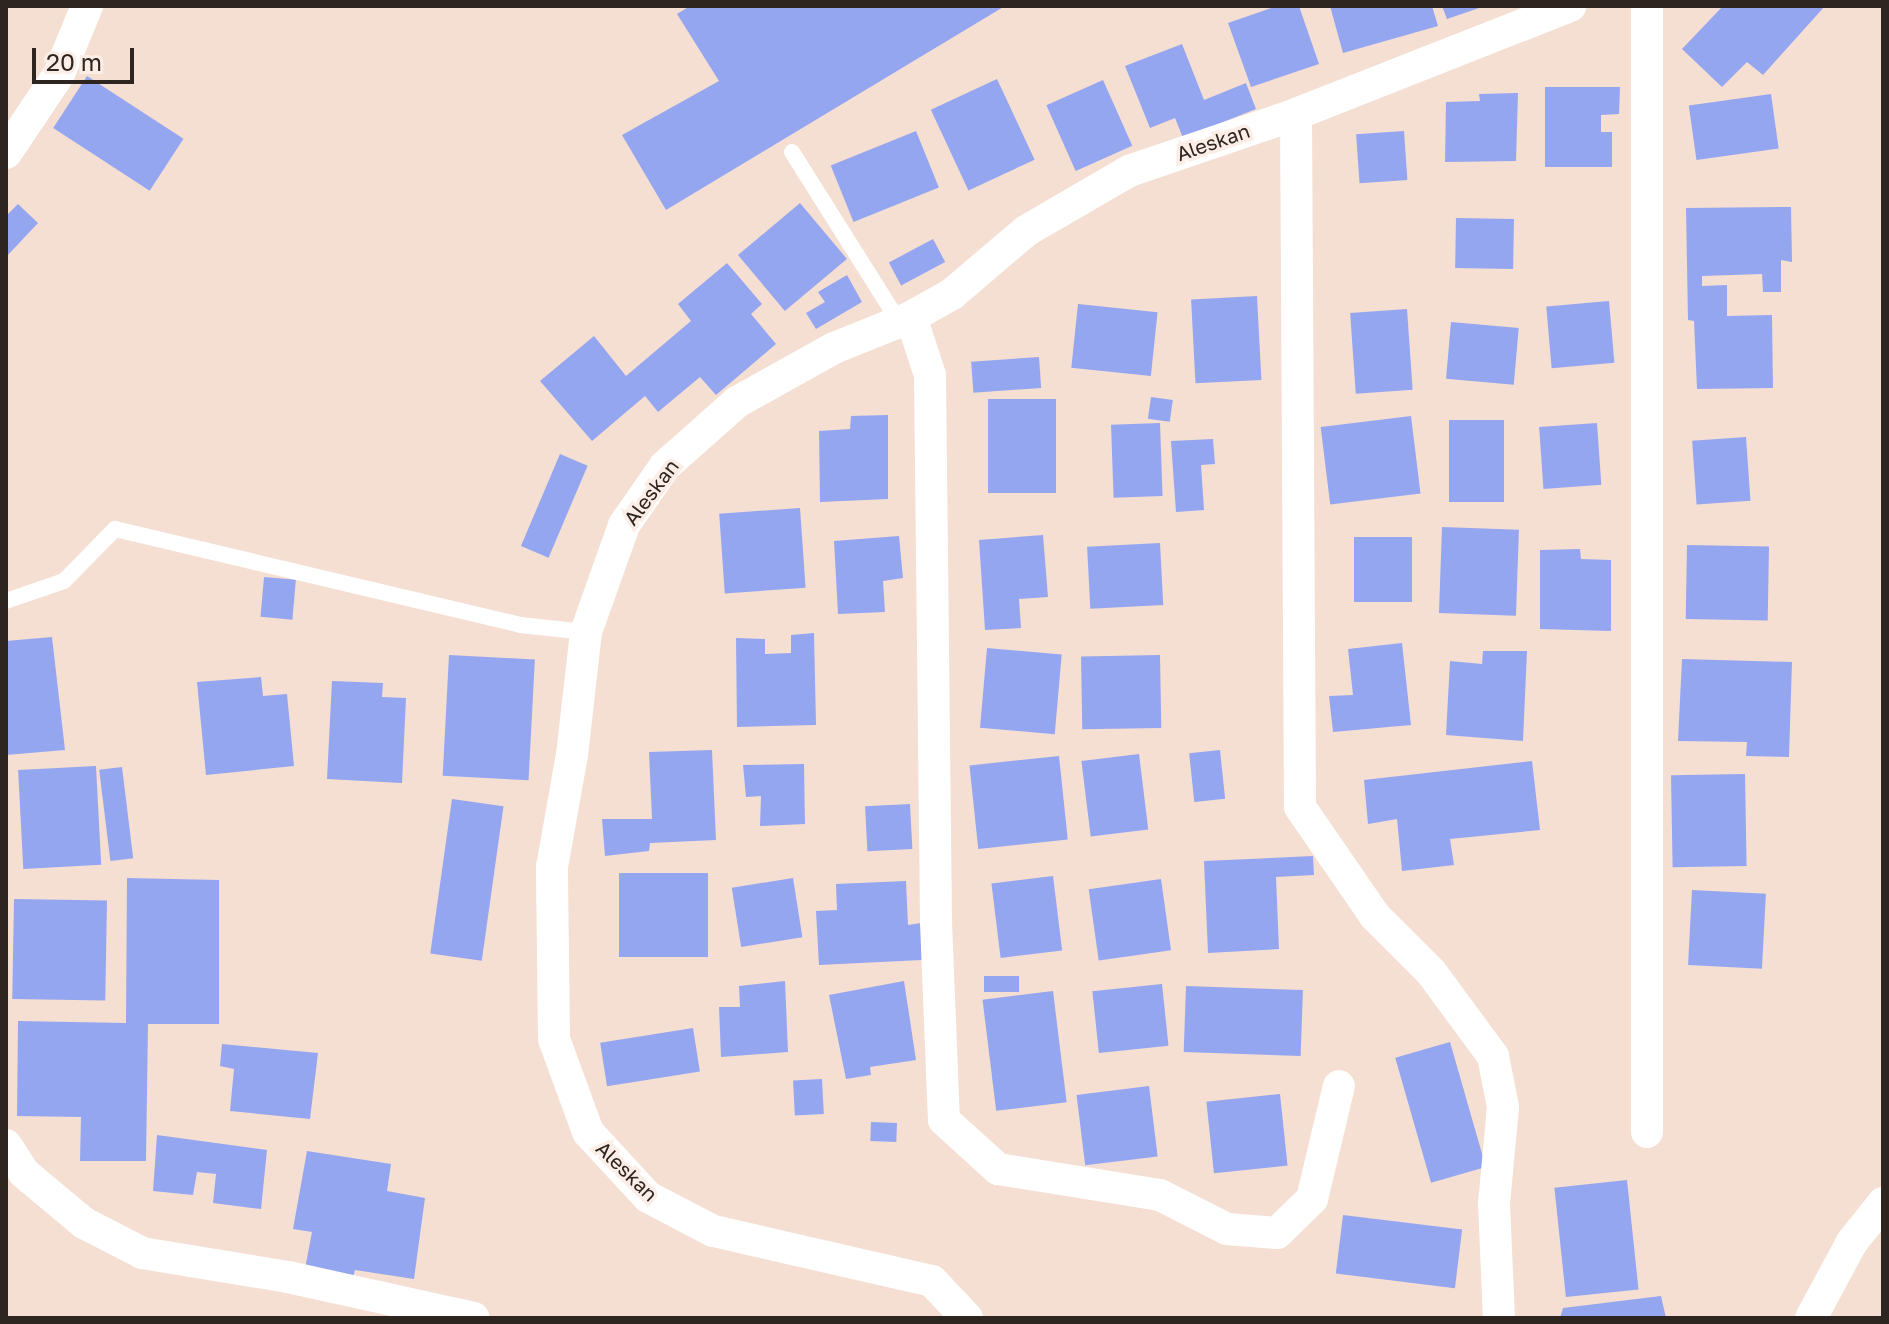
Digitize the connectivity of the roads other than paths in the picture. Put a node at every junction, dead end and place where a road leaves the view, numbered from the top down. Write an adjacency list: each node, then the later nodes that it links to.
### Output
1 (1570, 6): 4 (street, Aleskan)
2 (1647, 6): 11 (street)
3 (91, 8): 6 (street)
4 (1296, 114): 7 (street, Aleskan); 16 (street)
5 (792, 152): 7 (lane)
6 (6, 153)
7 (905, 320): 9 (street, Aleskan); 10 (street)
8 (6, 601): 9 (lane)
9 (586, 632): 15 (street, Aleskan)
10 (1339, 1086)
11 (1647, 1132)
12 (6, 1145): 14 (street)
13 (1883, 1203): 17 (street)
14 (474, 1318)
15 (967, 1318)
16 (1499, 1318)
17 (1811, 1318)

